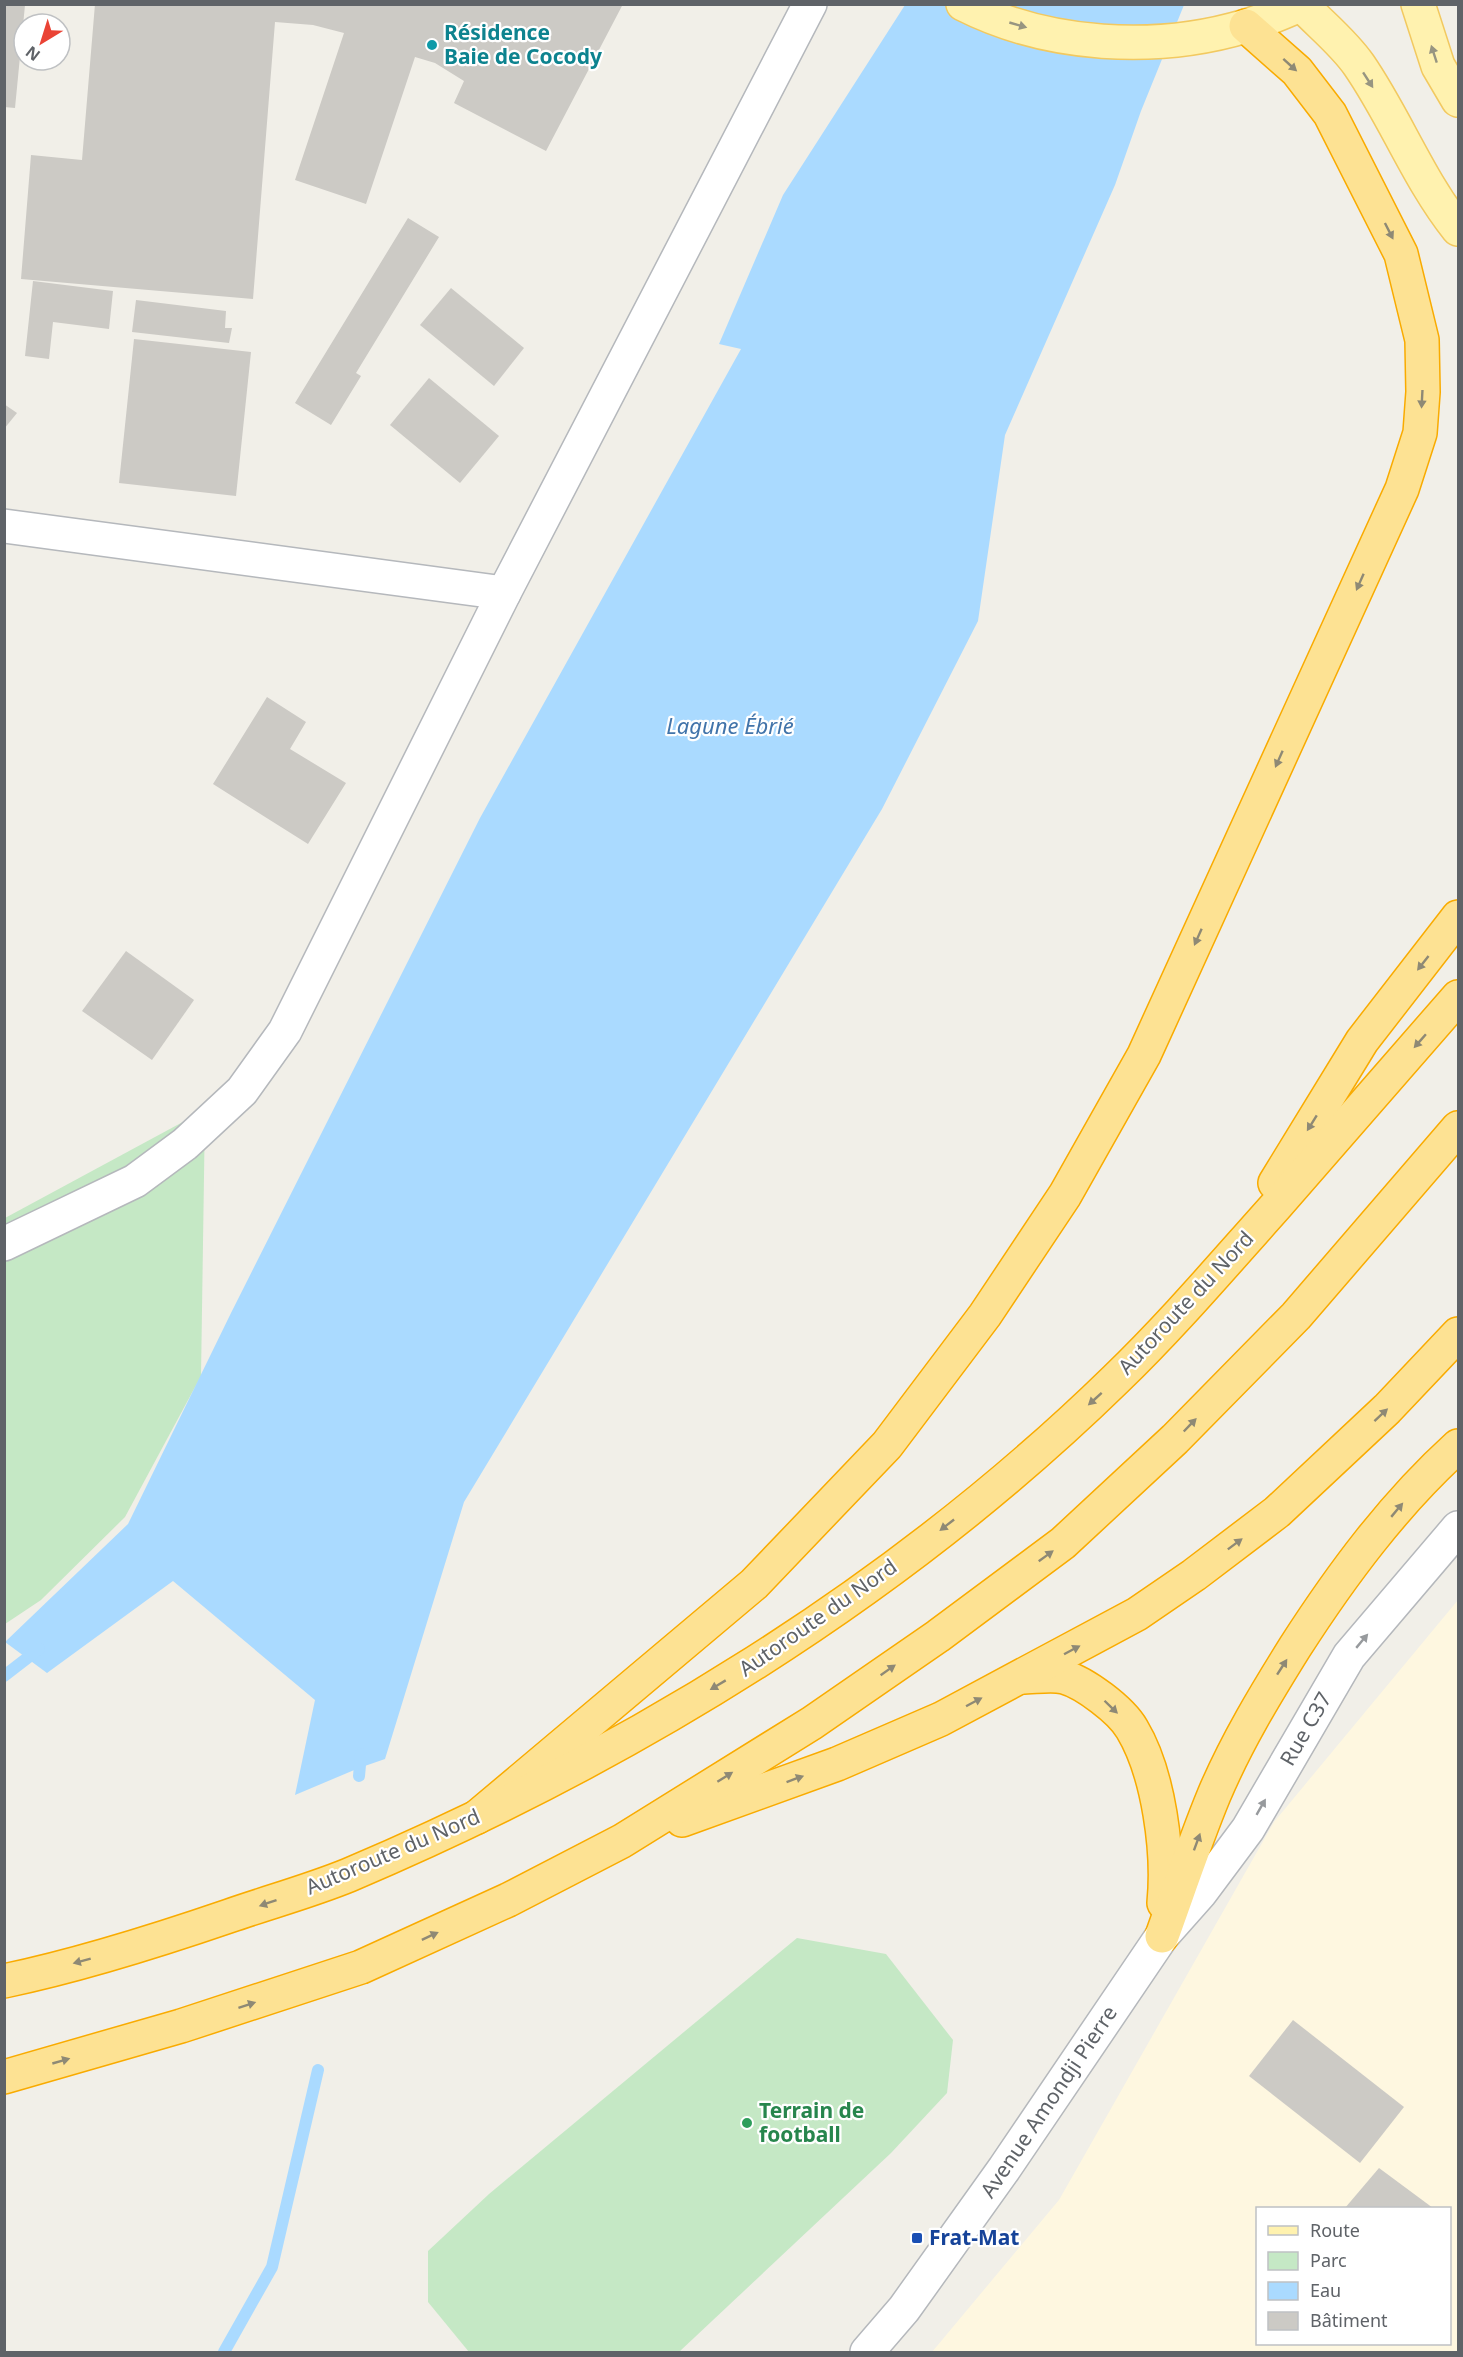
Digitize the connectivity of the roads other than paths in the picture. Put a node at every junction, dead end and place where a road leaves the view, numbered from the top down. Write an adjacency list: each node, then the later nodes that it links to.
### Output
1 (810, 4): 9 (street)
2 (963, 4): 5 (main road, one-way to 5)
3 (1418, 4): 6 (main road, one-way to 3)
4 (1302, 5): 5 (main road); 7 (main road, one-way to 7)
5 (1246, 26): 19 (highway, one-way to 19)
6 (1458, 100)
7 (1458, 229)
8 (4, 526): 9 (street)
9 (504, 593): 13 (street)
10 (1458, 917): 14 (highway, one-way to 14)
11 (1458, 997): 14 (highway, Autoroute du Nord, one-way to 14)
12 (1458, 1128): 20 (highway, one-way to 12)
13 (4, 1244)
14 (1223, 1266): 19 (highway, Autoroute du Nord, one-way to 19)
15 (1458, 1334): 18 (highway, one-way to 15)
16 (1458, 1446): 21 (highway, one-way to 16)
17 (1458, 1528): 21 (street, Rue C37, one-way to 17)
18 (1020, 1677): 20 (highway, one-way to 18); 21 (highway, one-way to 21)
19 (477, 1816): 22 (highway, Autoroute du Nord, one-way to 22)
20 (622, 1841): 23 (highway, one-way to 20)
21 (1161, 1936): 24 (street, Avenue Amondji Pierre)
22 (4, 1981)
23 (4, 2077)
24 (867, 2352)

